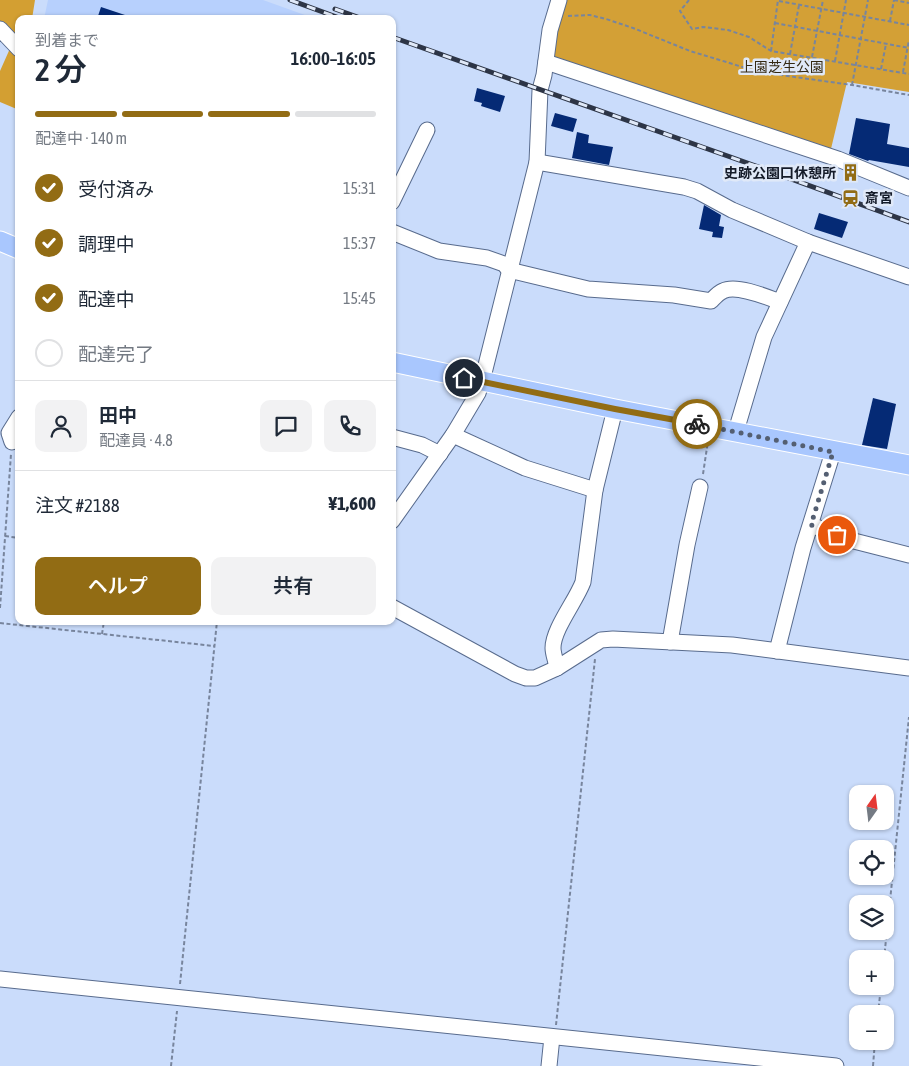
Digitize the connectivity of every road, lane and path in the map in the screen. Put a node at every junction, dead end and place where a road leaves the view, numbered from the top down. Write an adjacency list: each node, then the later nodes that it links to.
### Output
1 (688, 0): 25 (path)
2 (823, 0): 10 (path)
3 (846, 0): 11 (path)
4 (868, 0): 12 (path)
5 (894, 0): 7 (path); 13 (path)
6 (779, 1): 8 (path); 14 (path)
7 (909, 3)
8 (799, 5): 10 (path); 16 (path)
9 (557, 7): 29 (street); 34 (path)
10 (822, 9): 11 (path); 18 (path)
11 (844, 13): 12 (path); 19 (path)
12 (865, 17): 13 (path); 20 (path)
13 (890, 21): 15 (path)
14 (775, 23): 16 (path); 25 (path)
15 (909, 24)
16 (796, 27): 18 (path); 26 (path)
17 (0, 29): 23 (street)
18 (817, 31): 19 (path); 27 (path)
19 (840, 35): 20 (path); 28 (path)
20 (861, 39): 22 (path); 30 (path)
21 (909, 40): 24 (path)
22 (886, 44): 24 (path); 31 (path)
23 (15, 45)
24 (908, 48): 32 (path)
25 (771, 51): 26 (path)
26 (790, 54): 27 (path)
27 (812, 58): 28 (path)
28 (835, 61): 30 (path)
29 (546, 62): 37 (street); 38 (street)
30 (856, 65): 31 (path); 34 (path)
31 (881, 69): 32 (path)
32 (903, 73): 33 (path)
33 (909, 74)
34 (852, 85): 35 (path)
35 (909, 94)
36 (427, 130): 39 (street)
37 (537, 162): 42 (street); 44 (street)
38 (909, 188)
39 (396, 194)
40 (396, 234): 44 (street)
41 (0, 241): 43 (main road)
42 (808, 242): 45 (street); 46 (street)
43 (15, 247)
44 (510, 270): 46 (street); 48 (street)
45 (909, 277)
46 (780, 302): 52 (street)
47 (396, 363): 48 (main road)
48 (482, 381): 49 (main road); 53 (street)
49 (615, 409): 51 (main road); 60 (street)
50 (15, 423): 55 (street)
51 (711, 427): 52 (main road); 59 (path)
52 (736, 432): 56 (main road)
53 (453, 435): 57 (street); 60 (street)
54 (396, 438): 57 (street)
55 (10, 442): 64 (path)
56 (833, 452): 58 (main road); 62 (street)
57 (437, 459): 61 (street)
58 (909, 466)
59 (700, 487): 74 (street)
60 (595, 490): 78 (street)
61 (396, 515)
62 (811, 525): 67 (street); 77 (street)
63 (0, 530): 64 (path)
64 (6, 530): 65 (path)
65 (5, 536): 66 (path); 68 (path)
66 (15, 537)
67 (909, 555)
68 (0, 608)
69 (396, 609): 78 (street)
70 (0, 624): 73 (path)
71 (103, 625): 73 (path)
72 (217, 625): 76 (path)
73 (102, 634): 76 (path)
74 (670, 642): 75 (street); 77 (street)
75 (592, 645): 78 (street); 84 (path)
76 (214, 646): 83 (path)
77 (777, 651): 79 (street)
78 (558, 668)
79 (909, 668)
80 (909, 716): 81 (path)
81 (885, 950)
82 (0, 979): 83 (street)
83 (178, 998): 84 (street); 86 (path)
84 (554, 1037): 87 (street); 88 (street)
85 (874, 1050): 89 (path)
86 (171, 1066)
87 (549, 1066)
88 (836, 1066)
89 (873, 1066)

